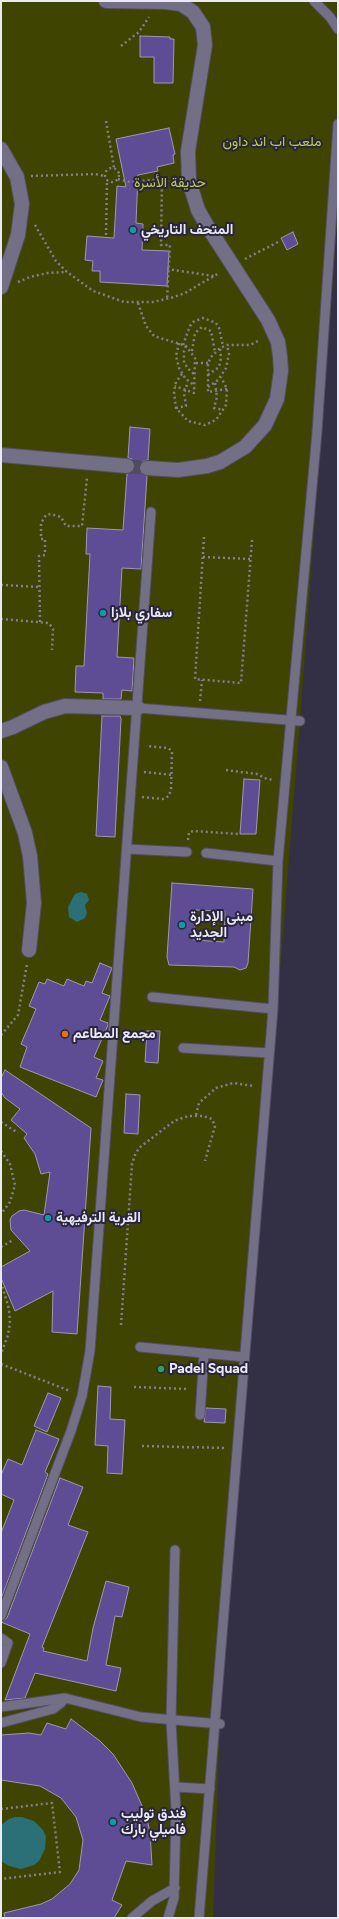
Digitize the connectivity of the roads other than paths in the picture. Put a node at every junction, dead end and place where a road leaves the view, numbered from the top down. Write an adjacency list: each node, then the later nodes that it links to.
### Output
1 (106, 1): 3 (street)
2 (314, 1): 5 (lane)
3 (163, 2): 4 (street)
4 (181, 3): 11 (street)
5 (338, 29)
6 (338, 124): 14 (lane)
7 (1, 149): 8 (street)
8 (7, 286)
9 (1, 455): 10 (street)
10 (127, 466)
11 (147, 468)
12 (151, 512): 13 (lane)
13 (138, 708): 14 (lane); 16 (street); 18 (lane)
14 (290, 721): 15 (lane); 21 (lane)
15 (300, 721)
16 (1, 731)
17 (1, 767): 22 (street)
18 (127, 849): 19 (lane); 32 (lane)
19 (187, 852)
20 (206, 853): 21 (lane)
21 (278, 861): 24 (lane)
22 (29, 950)
23 (152, 997): 24 (lane)
24 (273, 1009): 26 (lane)
25 (183, 1048): 26 (lane)
26 (269, 1053): 29 (lane)
27 (140, 1347): 28 (lane)
28 (204, 1353): 29 (lane); 30 (lane)
29 (244, 1357): 39 (lane)
30 (200, 1415)
31 (175, 1550): 37 (lane)
32 (1, 1616)
33 (1, 1638): 34 (lane)
34 (1, 1663)
35 (65, 1698): 36 (lane); 37 (lane); 38 (lane)
36 (1, 1707)
37 (171, 1721): 39 (lane); 40 (lane)
38 (1, 1723)
39 (217, 1724): 41 (lane)
40 (176, 1787): 41 (lane); 42 (lane)
41 (210, 1789): 45 (lane)
42 (174, 1888): 43 (lane); 44 (lane)
43 (132, 1918)
44 (168, 1918)
45 (199, 1918)

